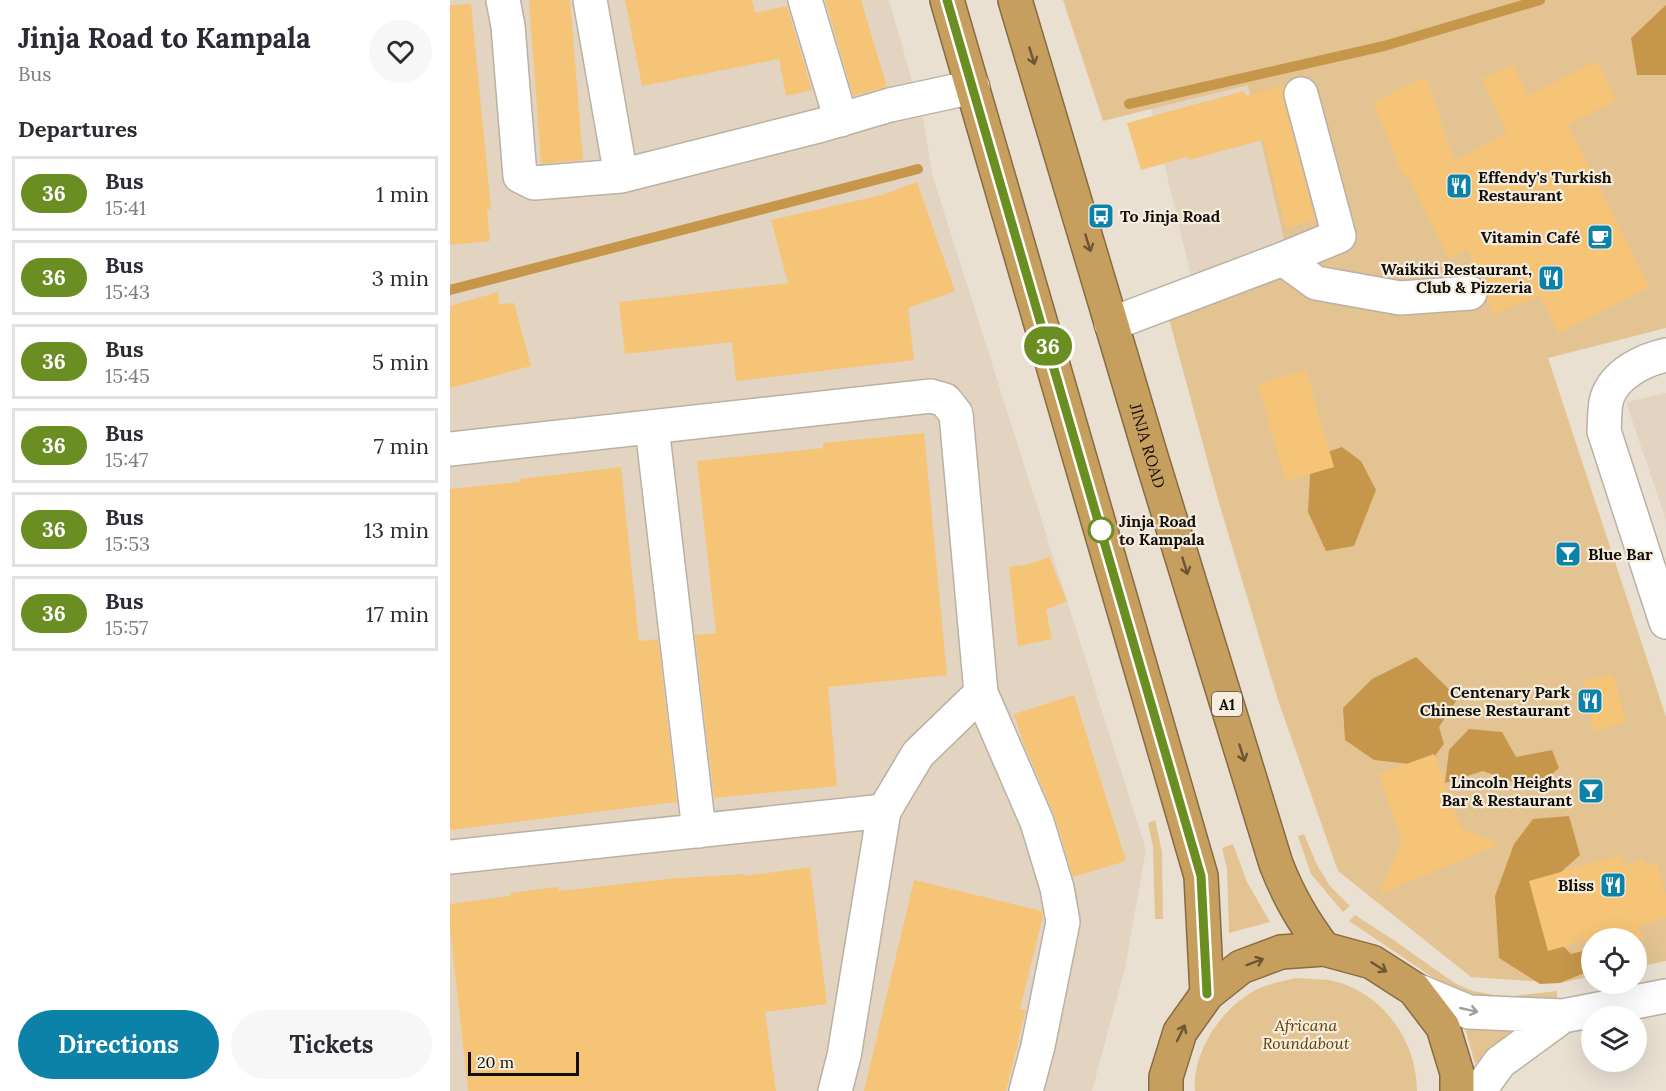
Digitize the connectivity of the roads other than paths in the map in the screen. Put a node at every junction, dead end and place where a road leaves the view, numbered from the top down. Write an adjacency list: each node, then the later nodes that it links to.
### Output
1 (503, 0): 9 (street)
2 (590, 0): 9 (street)
3 (805, 0): 8 (street)
4 (947, 0): 6 (highway)
5 (1015, 0): 12 (highway, JINJA ROAD / A1, one-way to 12)
6 (973, 87): 8 (street); 23 (highway)
7 (1301, 94): 10 (street)
8 (841, 120): 9 (street)
9 (621, 176)
10 (1283, 259): 11 (street); 12 (street)
11 (1470, 293)
12 (1112, 324): 21 (highway, JINJA ROAD / A1, one-way to 21)
13 (1666, 355): 16 (street)
14 (652, 427): 15 (street); 17 (street); 19 (street)
15 (450, 449)
16 (1666, 622)
17 (981, 693): 18 (street); 27 (street)
18 (884, 811): 19 (street); 26 (street)
19 (699, 831): 20 (street)
20 (450, 857)
21 (1324, 949): 22 (highway, one-way to 22); 23 (highway, one-way to 21)
22 (1414, 989): 25 (street, one-way to 25); 29 (highway)
23 (1207, 994): 28 (highway, one-way to 23)
24 (1666, 996): 25 (street)
25 (1563, 1016): 30 (street)
26 (835, 1091)
27 (1026, 1091)
28 (1166, 1091)
29 (1457, 1091)
30 (1479, 1091)

